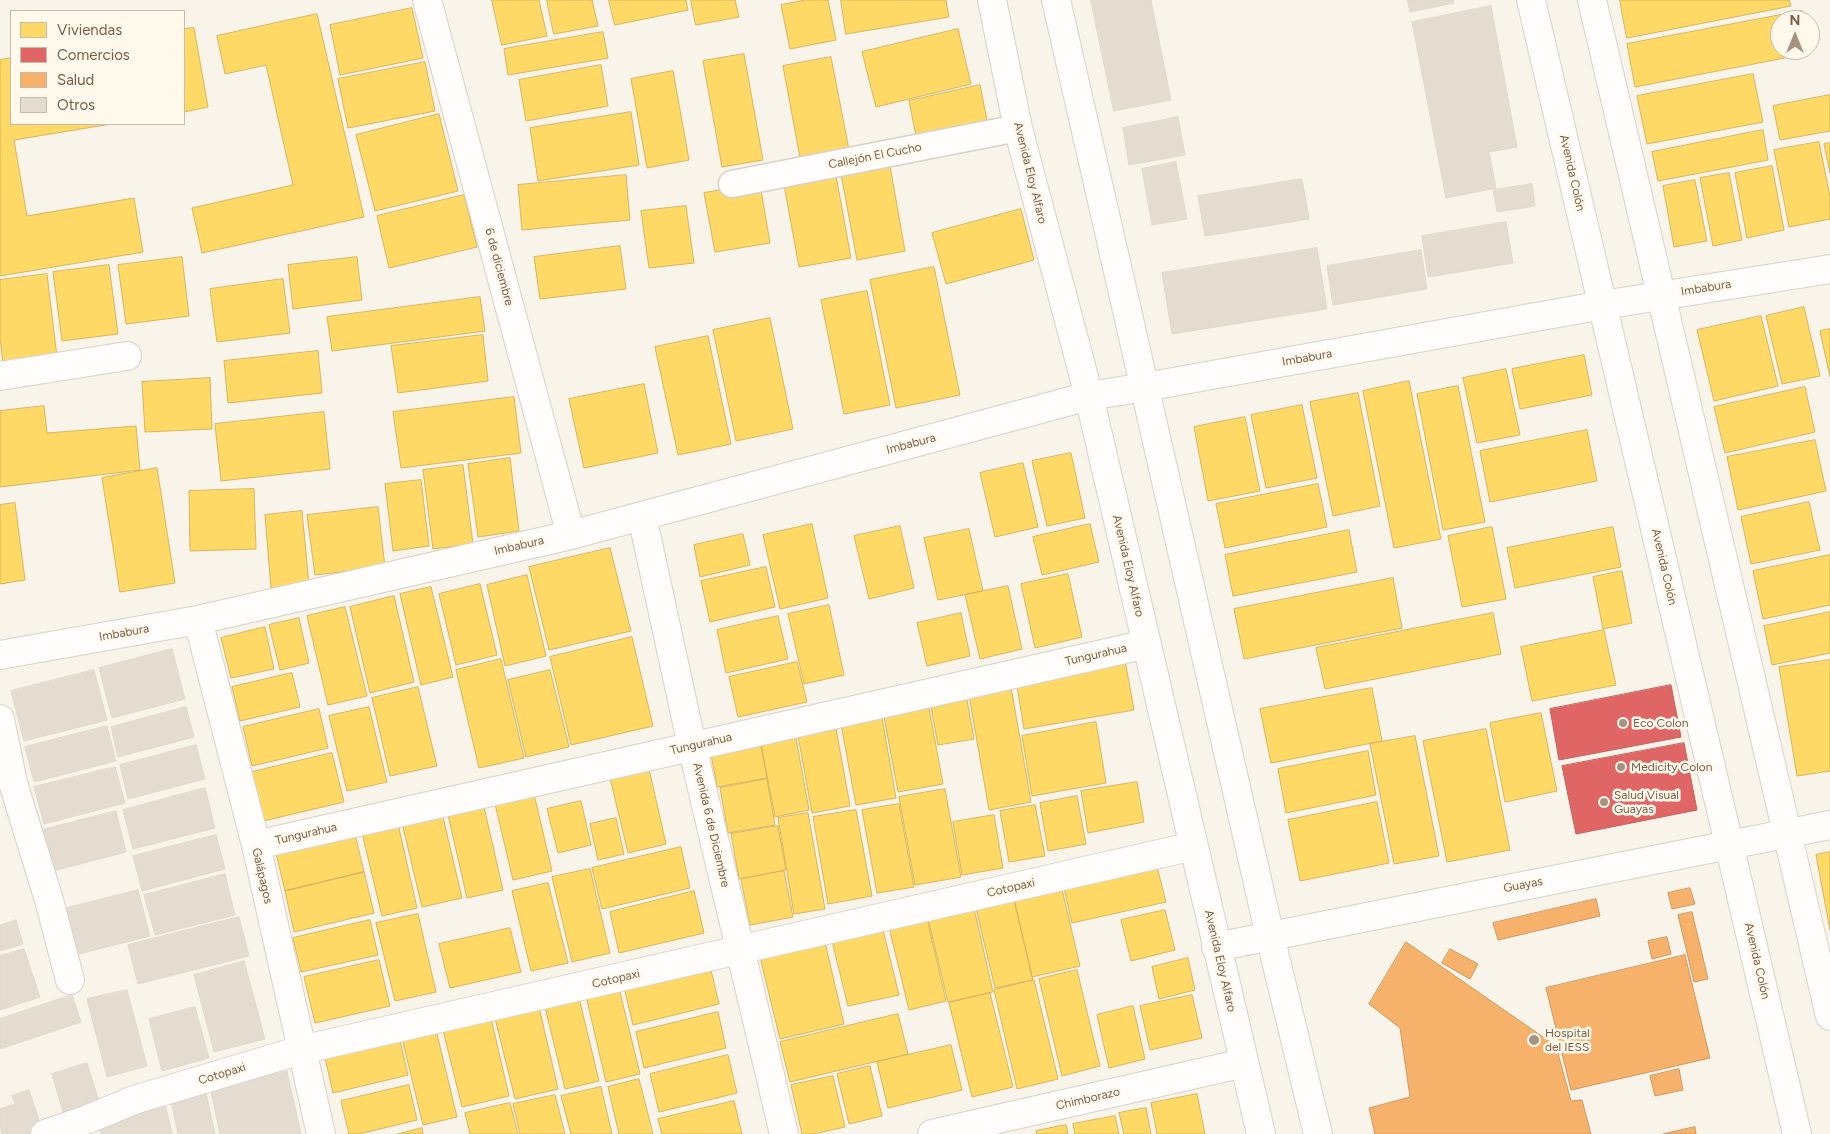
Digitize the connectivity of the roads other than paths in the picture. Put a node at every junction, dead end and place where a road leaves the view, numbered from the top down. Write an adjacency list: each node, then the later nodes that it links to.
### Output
1 (427, 0): 16 (street, 6 de diciembre)
2 (992, 0): 6 (street, Avenida Eloy Alfaro)
3 (1056, 0): 13 (street)
4 (1531, 0): 10 (street, Avenida Colón)
5 (1592, 0): 9 (street)
6 (1018, 128): 7 (street, Callejón El Cucho); 14 (street, Avenida Eloy Alfaro)
7 (732, 184)
8 (1830, 269): 9 (street, Imbabura)
9 (1661, 295): 10 (street, Imbabura); 23 (street)
10 (1603, 304): 13 (street, Imbabura); 24 (street, Avenida Colón)
11 (127, 356): 12 (street)
12 (0, 376)
13 (1145, 387): 14 (street, Imbabura); 27 (street)
14 (1088, 396): 15 (street, Imbabura); 18 (street, Avenida Eloy Alfaro)
15 (642, 516): 16 (street, Imbabura); 21 (street, Avenida 6 de Diciembre)
16 (571, 535): 17 (street, Imbabura)
17 (198, 620): 19 (street, Imbabura); 25 (street, Galápagos)
18 (1147, 644): 21 (street, Tungurahua); 26 (street, Avenida Eloy Alfaro)
19 (0, 655)
20 (0, 719): 30 (street)
21 (692, 746): 25 (street, Tungurahua); 29 (street, Avenida 6 de Diciembre)
22 (1830, 825): 23 (street, Guayas)
23 (1787, 832): 24 (street, Guayas); 31 (street)
24 (1729, 844): 27 (street, Guayas); 41 (street, Avenida Colón)
25 (256, 845): 32 (street, Galápagos)
26 (1194, 846): 28 (street, Avenida Eloy Alfaro); 29 (street, Cotopaxi)
27 (1270, 936): 28 (street, Guayas); 40 (street)
28 (1216, 947): 33 (street, Avenida Eloy Alfaro)
29 (741, 950): 32 (street, Cotopaxi); 37 (street, Avenida 6 de Diciembre)
30 (70, 980)
31 (1830, 1016)
32 (301, 1050): 34 (street, Cotopaxi); 36 (street, Galápagos)
33 (1244, 1063): 38 (street, Chimborazo); 39 (street, Avenida Eloy Alfaro)
34 (88, 1127): 35 (street, Cotopaxi)
35 (45, 1134)
36 (321, 1134)
37 (784, 1134)
38 (932, 1134)
39 (1260, 1134)
40 (1318, 1134)
41 (1797, 1134)

